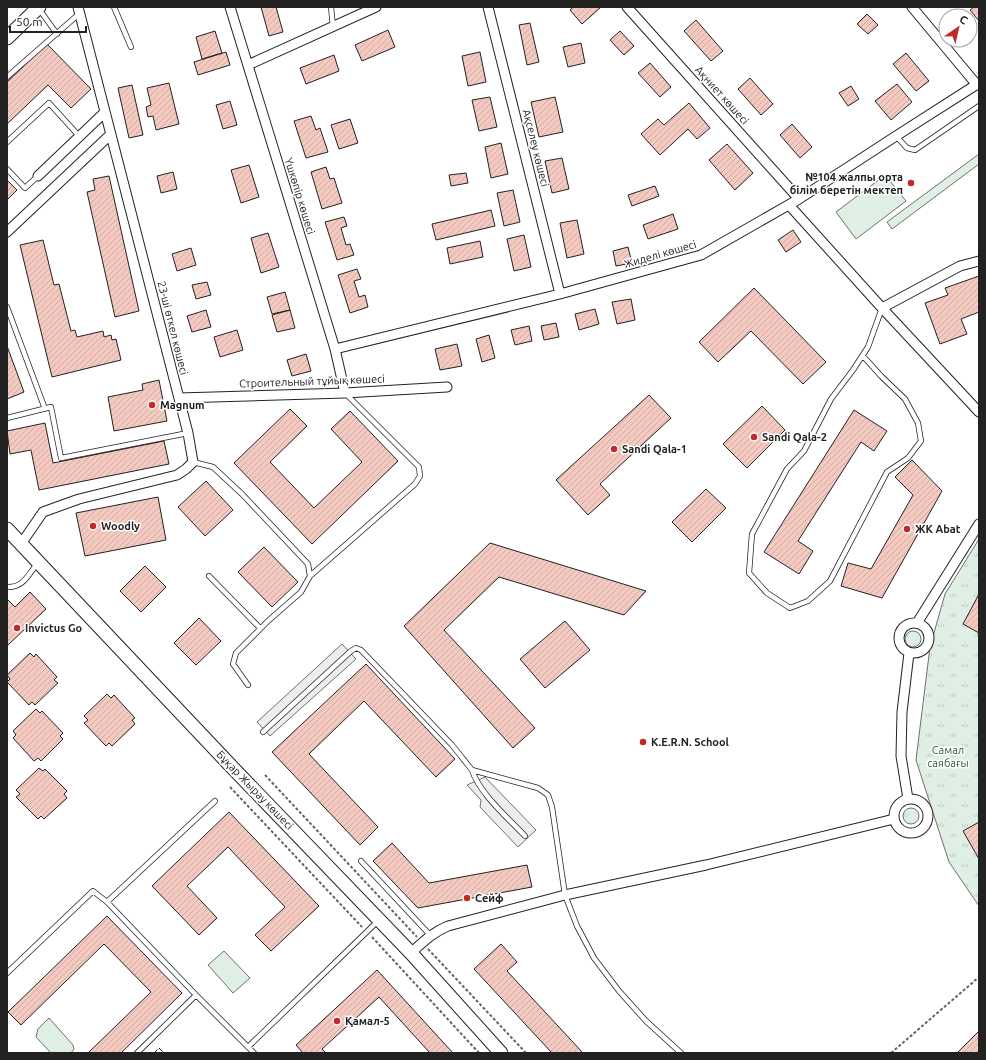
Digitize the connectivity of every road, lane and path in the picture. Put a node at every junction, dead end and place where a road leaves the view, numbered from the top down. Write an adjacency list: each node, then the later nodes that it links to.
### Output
1 (39, 7): 11 (lane); 12 (street)
2 (114, 7): 13 (lane)
3 (230, 7): 14 (street, Үшкөпір көшесі)
4 (331, 7): 10 (lane)
5 (376, 7): 10 (street)
6 (488, 7): 29 (street, Ақселеу көшесі)
7 (627, 7): 25 (street, Ақниет көшесі)
8 (912, 7): 16 (street, Жиделі көшесі)
9 (79, 10): 11 (lane); 18 (street, 23-ші өткел көшесі)
10 (333, 27): 14 (street)
11 (57, 34): 15 (lane)
12 (7, 38)
13 (131, 47)
14 (248, 65): 32 (street, Үшкөпір көшесі)
15 (7, 77)
16 (978, 86): 20 (street, Жиделі көшесі)
17 (979, 106): 20 (lane)
18 (105, 112): 19 (street, 23-ші өткел көшесі); 21 (street)
19 (111, 134): 27 (street); 36 (street, 23-ші өткел көшесі)
20 (896, 136): 25 (street, Жиделі көшесі)
21 (80, 137): 22 (lane); 24 (street)
22 (7, 142)
23 (7, 169): 24 (lane)
24 (38, 176)
25 (800, 199): 26 (street, Жиделі көшесі)
26 (789, 205): 29 (street, Жиделі көшесі); 31 (street)
27 (7, 232)
28 (979, 261): 31 (street)
29 (560, 294): 32 (street, Жиделі көшесі)
30 (7, 307): 37 (lane)
31 (882, 308): 33 (lane); 38 (street)
32 (334, 349): 35 (street, Үшкөпір көшесі)
33 (863, 356): 33 (lane)
34 (447, 387): 35 (street, Строительный тұйық көшесі)
35 (345, 393): 36 (street, Строительный тұйық көшесі); 47 (lane)
36 (179, 398): 40 (street, 23-ші өткел көшесі)
37 (45, 409): 39 (lane); 40 (lane)
38 (979, 412)
39 (7, 418)
40 (188, 433): 41 (street, 23-ші өткел көшесі)
41 (193, 462): 44 (street); 47 (lane)
42 (979, 524): 49 (street)
43 (7, 529): 44 (street, Бұқар Жырау көшесі)
44 (21, 544): 45 (street, Бұқар Жырау көшесі)
45 (38, 562): 48 (lane); 64 (street, Бұқар Жырау көшесі)
46 (209, 576): 50 (lane)
47 (310, 576): 50 (lane)
48 (7, 587)
49 (917, 622): 51 (street); 51 (street)
50 (260, 628): 52 (lane)
51 (908, 653): 57 (street)
52 (248, 684)
53 (263, 732): 54 (lane)
54 (472, 770): 60 (lane); 62 (lane)
55 (265, 775): 67 (path)
56 (230, 787): 65 (path)
57 (908, 799): 59 (street); 59 (street)
58 (215, 801): 63 (lane)
59 (894, 819): 62 (street)
60 (525, 836)
61 (361, 861): 66 (lane)
62 (565, 895): 66 (street); 78 (lane)
63 (107, 902): 69 (lane); 71 (lane)
64 (379, 920): 65 (lane); 68 (street, Бұқар Жырау көшесі)
65 (366, 932): 72 (lane); 75 (path)
66 (430, 935): 67 (street)
67 (422, 943): 68 (street); 77 (path)
68 (411, 954): 76 (street, Бұқар Жырау көшесі)
69 (7, 973)
70 (979, 977): 79 (path)
71 (196, 995): 72 (lane); 73 (lane)
72 (248, 1047): 74 (lane)
73 (137, 1053)
74 (254, 1053)
75 (479, 1053)
76 (501, 1053)
77 (526, 1053)
78 (681, 1053)
79 (891, 1053)

